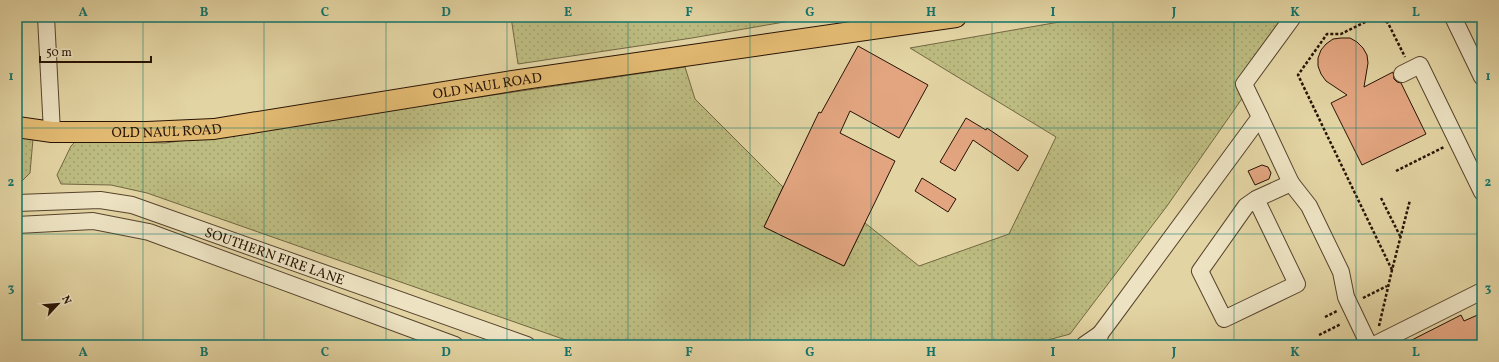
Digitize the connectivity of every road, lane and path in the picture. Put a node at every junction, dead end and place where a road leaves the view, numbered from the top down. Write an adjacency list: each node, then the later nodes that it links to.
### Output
1 (46, 17): 9 (street)
2 (956, 17): 9 (main road, OLD NAUL ROAD)
3 (1293, 17): 7 (street)
4 (1453, 17): 6 (street)
5 (1407, 72): 10 (street); 20 (path)
6 (1482, 77)
7 (1260, 117): 12 (street); 25 (street)
8 (17, 127): 9 (main road, OLD NAUL ROAD)
9 (52, 132)
10 (1457, 141): 11 (path); 13 (street)
11 (1396, 171)
12 (1291, 183): 15 (street); 29 (street)
13 (1482, 192)
14 (1381, 198): 19 (path)
15 (1256, 199): 15 (street)
16 (1410, 200): 19 (path)
17 (17, 204): 27 (street, SOUTHERN FIRE LANE)
18 (17, 225): 26 (street)
19 (1400, 236): 20 (path)
20 (1392, 270): 23 (path)
21 (1482, 291): 30 (street)
22 (1341, 324): 24 (path)
23 (1378, 327)
24 (1319, 335)
25 (1099, 339): 28 (street)
26 (455, 345)
27 (527, 345)
28 (1084, 345)
29 (1369, 345)
30 (1374, 345)

